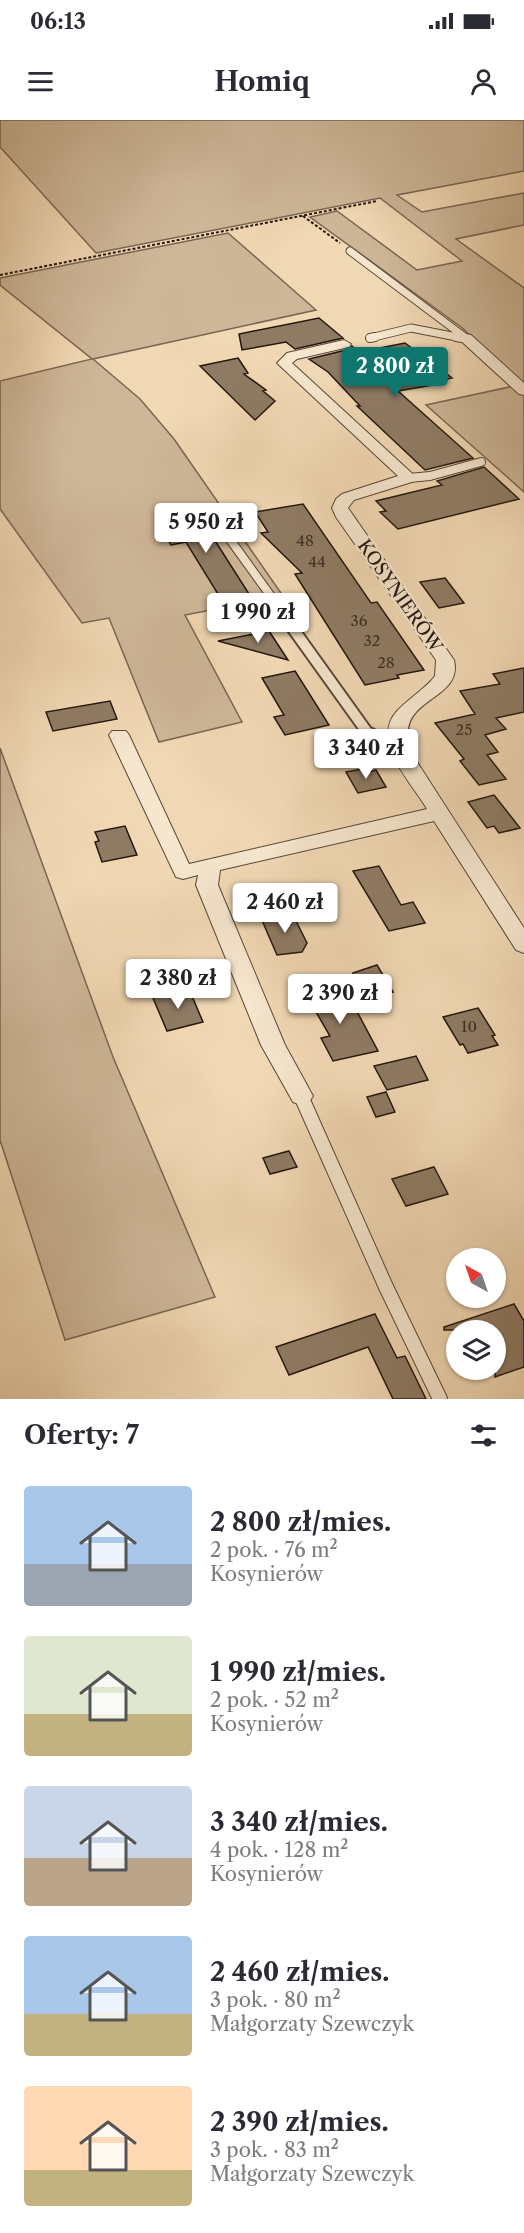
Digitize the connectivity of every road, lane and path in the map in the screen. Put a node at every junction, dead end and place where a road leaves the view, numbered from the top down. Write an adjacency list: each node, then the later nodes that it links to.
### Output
1 (377, 201): 2 (path)
2 (302, 215): 3 (path); 4 (path)
3 (350, 251): 6 (lane)
4 (0, 275)
5 (370, 338): 6 (lane)
6 (466, 338): 8 (street)
7 (344, 344): 10 (street)
8 (524, 391)
9 (481, 462): 10 (lane)
10 (408, 478): 13 (street, KOSYNIERÓW)
11 (229, 538): 13 (lane)
12 (119, 735): 15 (street)
13 (401, 749): 14 (street, KOSYNIERÓW)
14 (439, 813): 15 (street); 16 (street, KOSYNIERÓW)
15 (212, 865): 17 (street)
16 (524, 945)
17 (301, 1096): 18 (lane)
18 (440, 1399)

